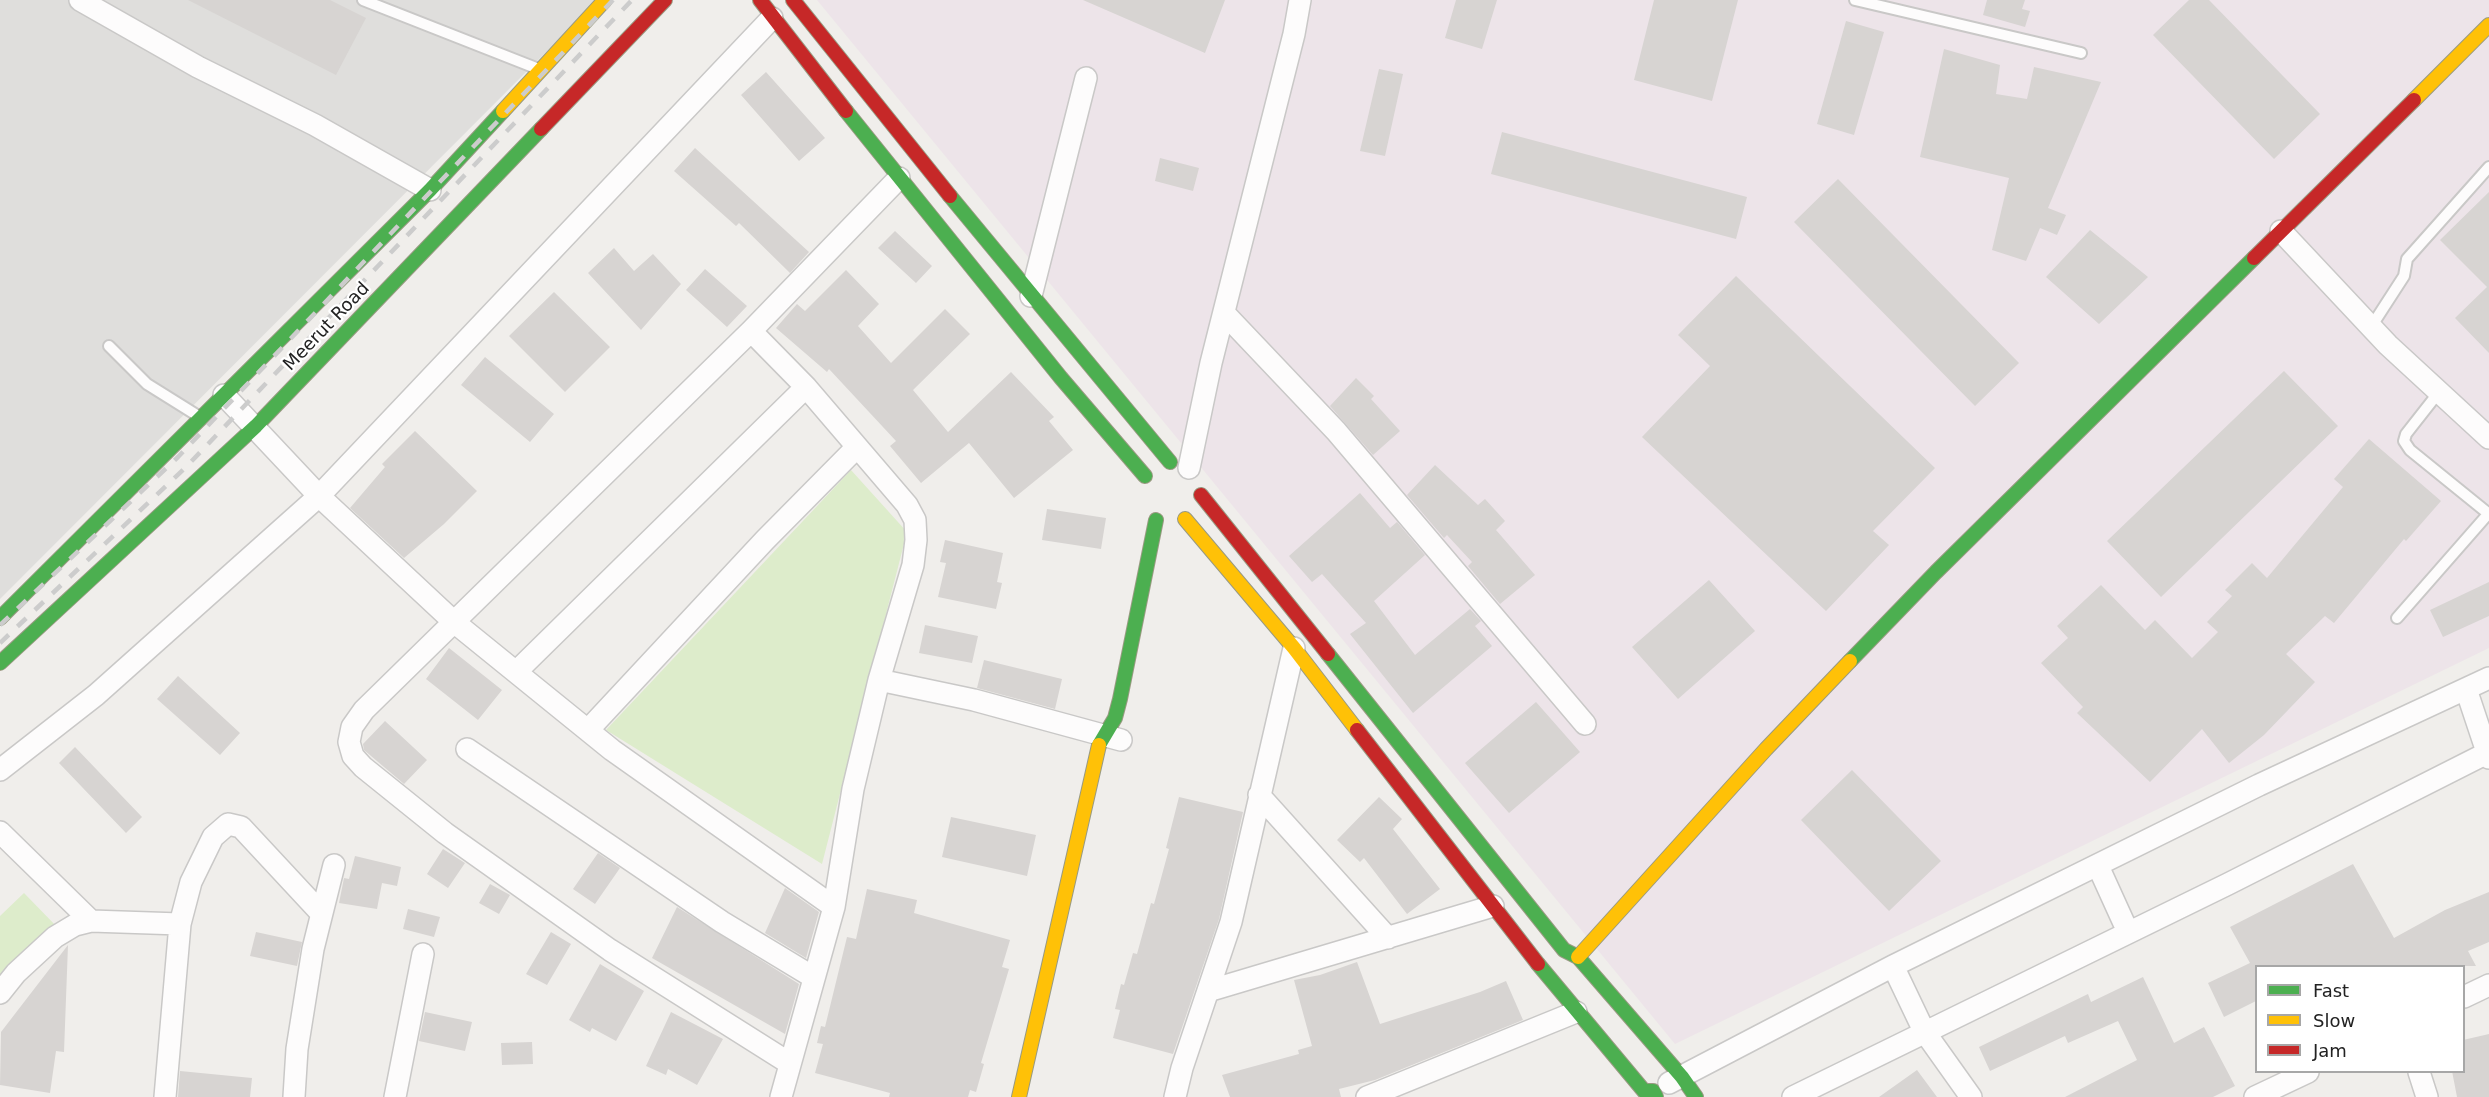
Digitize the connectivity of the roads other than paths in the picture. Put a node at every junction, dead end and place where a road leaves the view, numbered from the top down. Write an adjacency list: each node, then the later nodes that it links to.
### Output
1 (80, 0): 16 (street)
2 (363, 0): 12 (lane)
3 (605, 0): 12 (street, Meerut Road)
4 (665, 0): 27 (street, Meerut Road)
5 (760, 0): 9 (street)
6 (794, 0): 18 (street)
7 (1300, 0): 19 (street)
8 (1855, 0): 11 (lane)
9 (772, 18): 15 (street); 31 (street)
10 (2489, 25): 17 (street)
11 (2081, 53)
12 (539, 70): 16 (street, Meerut Road)
13 (1086, 78): 18 (street)
14 (2489, 167): 20 (lane)
15 (899, 178): 21 (street); 30 (street)
16 (430, 190): 25 (street, Meerut Road)
17 (2281, 231): 20 (street); 61 (street)
18 (1031, 296): 30 (street)
19 (1224, 313): 30 (street); 43 (street)
20 (2371, 327): 24 (street)
21 (751, 331): 23 (street); 36 (street)
22 (108, 346): 26 (lane)
23 (806, 387): 29 (street); 39 (street)
24 (2439, 392): 28 (street); 32 (lane)
25 (224, 395): 26 (street, Meerut Road); 27 (street)
26 (199, 417): 34 (street, Meerut Road)
27 (256, 426): 31 (street); 38 (street, Meerut Road)
28 (2489, 438)
29 (857, 447): 41 (street); 44 (street)
30 (1191, 477): 33 (street); 61 (street)
31 (319, 496): 36 (street); 48 (street)
32 (2489, 514): 35 (lane)
33 (1185, 519): 37 (street); 45 (street)
34 (0, 618)
35 (2397, 618)
36 (454, 622): 39 (street); 70 (street)
37 (1293, 648): 49 (street); 53 (street)
38 (0, 663)
39 (516, 672): 44 (street)
40 (2489, 678): 42 (street)
41 (879, 680): 45 (street); 54 (street)
42 (2466, 689): 47 (street); 52 (street)
43 (1585, 724)
44 (588, 730): 54 (street)
45 (1114, 737): 80 (street)
46 (468, 749): 63 (street)
47 (2488, 754): 58 (street)
48 (0, 770)
49 (1259, 795): 59 (street); 65 (street)
50 (0, 832): 56 (street)
51 (334, 865): 55 (street)
52 (2098, 866): 58 (street); 62 (street)
53 (1493, 906): 59 (street); 68 (street)
54 (834, 907): 63 (street)
55 (321, 913): 57 (street); 77 (street)
56 (91, 921): 57 (street); 66 (street)
57 (180, 924): 76 (street)
58 (2128, 932): 69 (street)
59 (1388, 938): 65 (street)
60 (423, 954): 78 (street)
61 (1578, 957): 73 (street)
62 (1893, 966): 69 (street); 73 (street)
63 (813, 977): 70 (street)
64 (2489, 985): 67 (street)
65 (1208, 991): 81 (street)
66 (0, 993)
67 (2465, 996)
68 (1576, 1012): 74 (street); 75 (street)
69 (1924, 1031): 83 (street); 84 (street)
70 (789, 1063): 79 (street)
71 (2304, 1073): 85 (street)
72 (2420, 1073): 86 (street)
73 (1682, 1077): 74 (street); 82 (street)
74 (1654, 1094)
75 (1377, 1095)
76 (165, 1097)
77 (294, 1097)
78 (395, 1097)
79 (781, 1097)
80 (1019, 1097)
81 (1175, 1097)
82 (1696, 1097)
83 (1793, 1097)
84 (1971, 1097)
85 (2255, 1097)
86 (2427, 1097)

